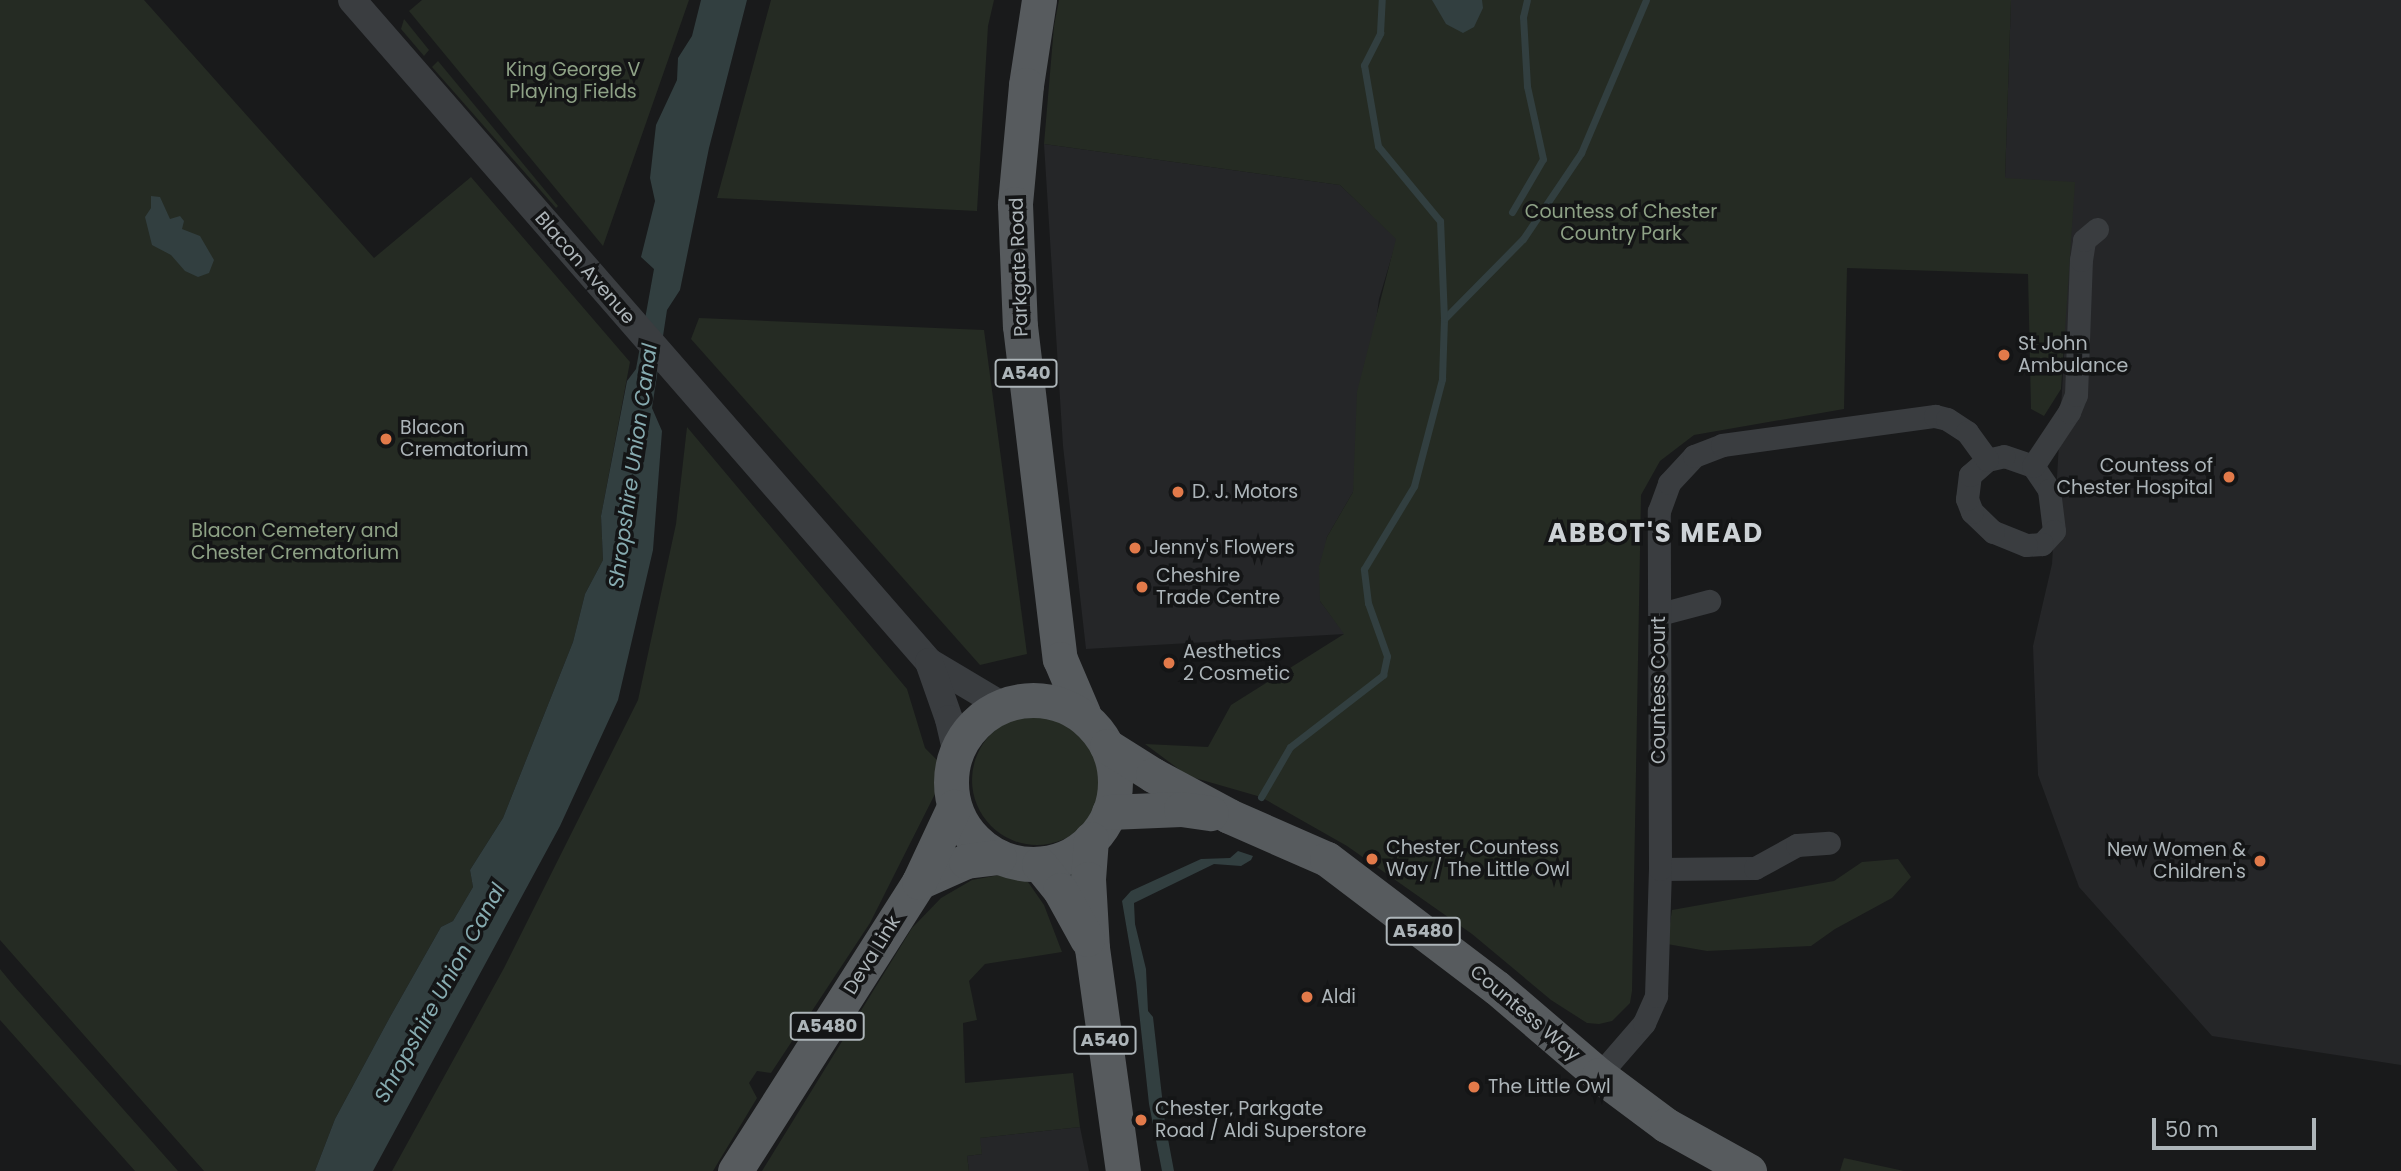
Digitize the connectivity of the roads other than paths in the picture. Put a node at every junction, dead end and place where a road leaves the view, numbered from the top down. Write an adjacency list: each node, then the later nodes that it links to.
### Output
1 (352, 0): 9 (street, Blacon Avenue)
2 (1039, 0): 8 (main road, Parkgate Road / A540)
3 (2097, 229): 5 (street)
4 (1987, 460): 5 (street); 5 (street); 7 (street, Countess Court)
5 (2033, 466)
6 (1709, 601): 7 (street)
7 (1660, 614): 21 (street, Countess Court)
8 (1059, 659): 10 (main road); 12 (main road, Parkgate Road / A540)
9 (929, 662): 11 (street, Blacon Avenue); 14 (street, Blacon Avenue)
10 (1035, 699): 11 (main road); 12 (main road)
11 (1001, 705): 14 (main road)
12 (1083, 712): 13 (main road, A540)
13 (1107, 746): 16 (main road, Countess Way / A5480); 17 (main road, A540)
14 (956, 750): 15 (main road)
15 (954, 807): 19 (main road); 22 (main road, Deva Link / A5480)
16 (1229, 816): 17 (main road, Countess Way / A5480); 24 (main road, Countess Way / A5480)
17 (1100, 826): 20 (main road); 23 (main road, A540)
18 (1829, 843): 21 (street)
19 (999, 857): 20 (main road); 22 (main road)
20 (1039, 864): 23 (main road, A540)
21 (1660, 869): 24 (street, Countess Court)
22 (919, 881): 25 (main road, Deva Link / A5480)
23 (1092, 948): 26 (main road, A540)
24 (1600, 1075): 27 (main road, Countess Way / A5480)
25 (735, 1171)
26 (1123, 1171)
27 (1749, 1171)

